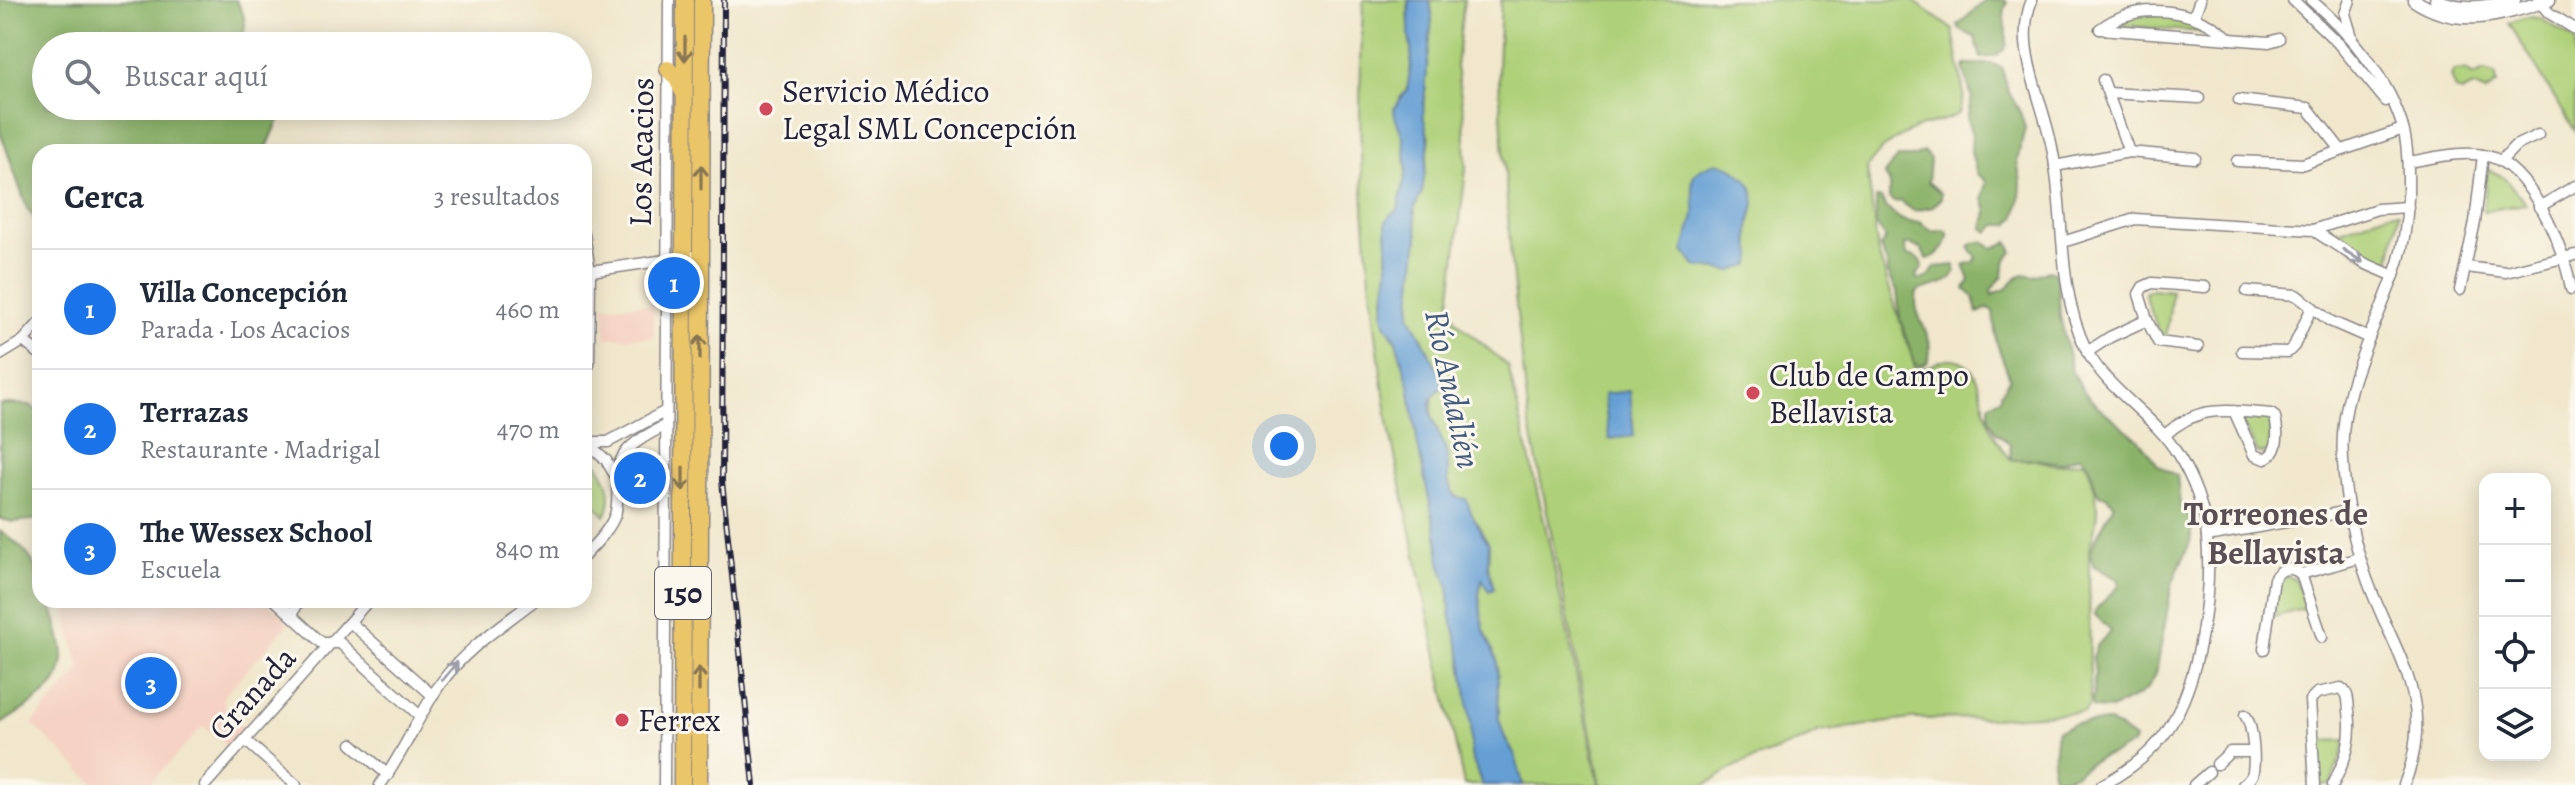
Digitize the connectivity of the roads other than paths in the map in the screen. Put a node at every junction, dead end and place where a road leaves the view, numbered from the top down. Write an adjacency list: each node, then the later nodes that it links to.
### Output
1 (669, 0): 23 (street, Los Acacios)
2 (685, 0): 26 (highway, 150, one-way to 26)
3 (702, 0): 44 (highway, 150, one-way to 3)
4 (2032, 0): 38 (street)
5 (2200, 0): 15 (street)
6 (2293, 0): 16 (street)
7 (2311, 0): 14 (street)
8 (2330, 0): 14 (street)
9 (2350, 0): 17 (street); 22 (street)
10 (2414, 0): 13 (street)
11 (2436, 0): 13 (street)
12 (2542, 1): 13 (street); 19 (street)
13 (2514, 3)
14 (2323, 10): 16 (street); 17 (street)
15 (2194, 16): 20 (street); 20 (street)
16 (2315, 20): 18 (street)
17 (2332, 20): 18 (street); 22 (street)
18 (2324, 29): 29 (street)
19 (2575, 29)
20 (2230, 39): 21 (street)
21 (2279, 39)
22 (2358, 50): 29 (street)
23 (668, 69): 26 (highway); 47 (street, Los Acacios)
24 (2103, 80): 25 (street)
25 (2108, 93): 27 (street); 32 (street)
26 (685, 98): 44 (highway, 150)
27 (2199, 98)
28 (2239, 100): 31 (street)
29 (2403, 129): 31 (street); 37 (street)
30 (2538, 135): 36 (street)
31 (2341, 150): 35 (street)
32 (2129, 152): 34 (street); 38 (street)
33 (2483, 155): 36 (street); 37 (street); 48 (street)
34 (2195, 158)
35 (2237, 161)
36 (2501, 161): 41 (street)
37 (2408, 162): 40 (street)
38 (2055, 166): 43 (street)
39 (2575, 186): 41 (street)
40 (2408, 207): 42 (street); 50 (street)
41 (2539, 207): 46 (street)
42 (2313, 230): 43 (street); 50 (street, one-way to 50)
43 (2063, 242): 63 (street)
44 (692, 255): 47 (street); 65 (highway, 150); 98 (highway, 150, one-way to 44)
45 (2575, 255): 46 (street)
46 (2563, 257): 48 (street); 52 (street)
47 (666, 258): 49 (street); 67 (street, Los Acacios)
48 (2466, 267): 53 (street)
49 (592, 271)
50 (2394, 276): 58 (street)
51 (2205, 287): 56 (street)
52 (2571, 289)
53 (2460, 290)
54 (2247, 291): 55 (street)
55 (2312, 307): 58 (street); 62 (street)
56 (2147, 320): 60 (street); 63 (street)
57 (32, 331): 59 (street)
58 (2369, 338): 72 (street)
59 (23, 341): 61 (street); 64 (street)
60 (2198, 347)
61 (32, 348)
62 (2242, 351)
63 (2087, 352): 68 (street)
64 (0, 355)
65 (684, 401): 67 (highway); 97 (highway, 150, one-way to 97)
66 (2234, 411): 66 (street); 68 (street)
67 (666, 418): 69 (street); 71 (street); 96 (street, Los Acacios)
68 (2165, 435): 73 (street)
69 (592, 443)
70 (592, 448): 71 (street)
71 (617, 479): 74 (street)
72 (2350, 511): 73 (street); 75 (street)
73 (2207, 536): 99 (street)
74 (592, 546)
75 (2360, 558): 76 (street); 104 (street)
76 (2301, 574): 83 (street); 85 (street)
77 (284, 608): 81 (street)
78 (295, 608): 81 (street)
79 (362, 608): 82 (street, Granada)
80 (520, 608): 86 (street, one-way to 80)
81 (292, 615): 84 (street)
82 (350, 622): 84 (street, Granada); 86 (street)
83 (2322, 637)
84 (331, 643): 88 (street); 89 (street, Granada)
85 (2264, 649)
86 (432, 695): 88 (street)
87 (2245, 715): 91 (street)
88 (420, 716): 92 (street)
89 (245, 740): 93 (street, Granada); 94 (street)
90 (352, 744): 92 (street)
91 (2252, 752): 100 (street); 101 (street)
92 (388, 775): 95 (street)
93 (205, 785)
94 (296, 785)
95 (380, 785)
96 (664, 785)
97 (682, 785)
98 (699, 785)
99 (2102, 785)
100 (2194, 785)
101 (2243, 785)
102 (2315, 785): 103 (street)
103 (2333, 785)
104 (2404, 785)

